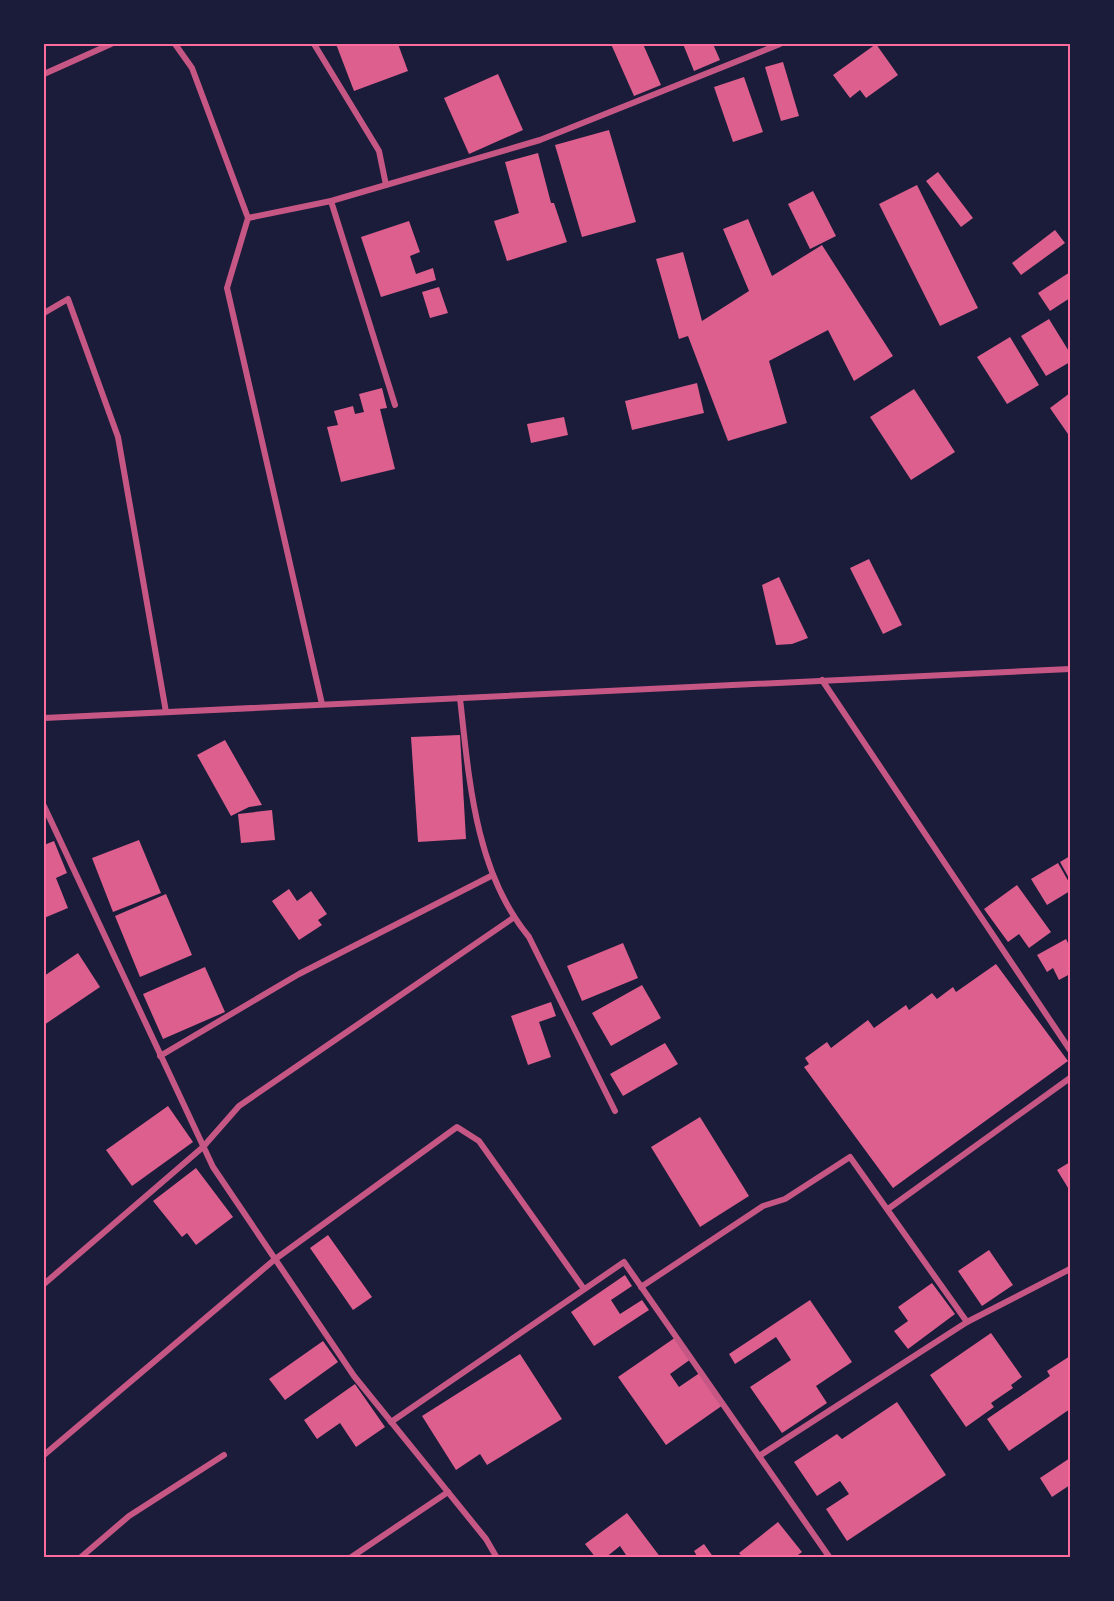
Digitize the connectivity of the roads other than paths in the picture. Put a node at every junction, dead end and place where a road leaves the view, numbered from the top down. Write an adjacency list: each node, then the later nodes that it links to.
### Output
1 (111, 44): 5 (street)
2 (175, 44): 8 (street)
3 (314, 44): 6 (street)
4 (780, 44): 6 (street)
5 (44, 74)
6 (386, 185): 7 (street)
7 (331, 201): 8 (street); 10 (street)
8 (248, 218): 14 (street)
9 (44, 313): 15 (street)
10 (395, 405)
11 (1071, 669): 12 (street)
12 (822, 680): 13 (street); 20 (street)
13 (460, 698): 14 (street); 18 (street)
14 (322, 704): 15 (street)
15 (166, 712): 16 (street)
16 (44, 718)
17 (44, 806): 21 (street)
18 (493, 875): 19 (street); 21 (street)
19 (513, 918): 23 (street); 24 (street)
20 (1071, 1050)
21 (160, 1056): 24 (street)
22 (1071, 1078): 25 (street)
23 (615, 1111)
24 (203, 1147): 26 (street); 28 (street)
25 (888, 1209): 29 (street); 31 (street)
26 (274, 1260): 30 (street); 32 (street); 33 (street)
27 (1071, 1269): 31 (street)
28 (44, 1284)
29 (641, 1287): 30 (street); 35 (street)
30 (584, 1289): 32 (street)
31 (967, 1322): 35 (street)
32 (391, 1422): 36 (street)
33 (44, 1455)
34 (224, 1455): 37 (street)
35 (759, 1456): 40 (street)
36 (448, 1492): 38 (street); 39 (street)
37 (80, 1557)
38 (350, 1557)
39 (497, 1557)
40 (830, 1557)

